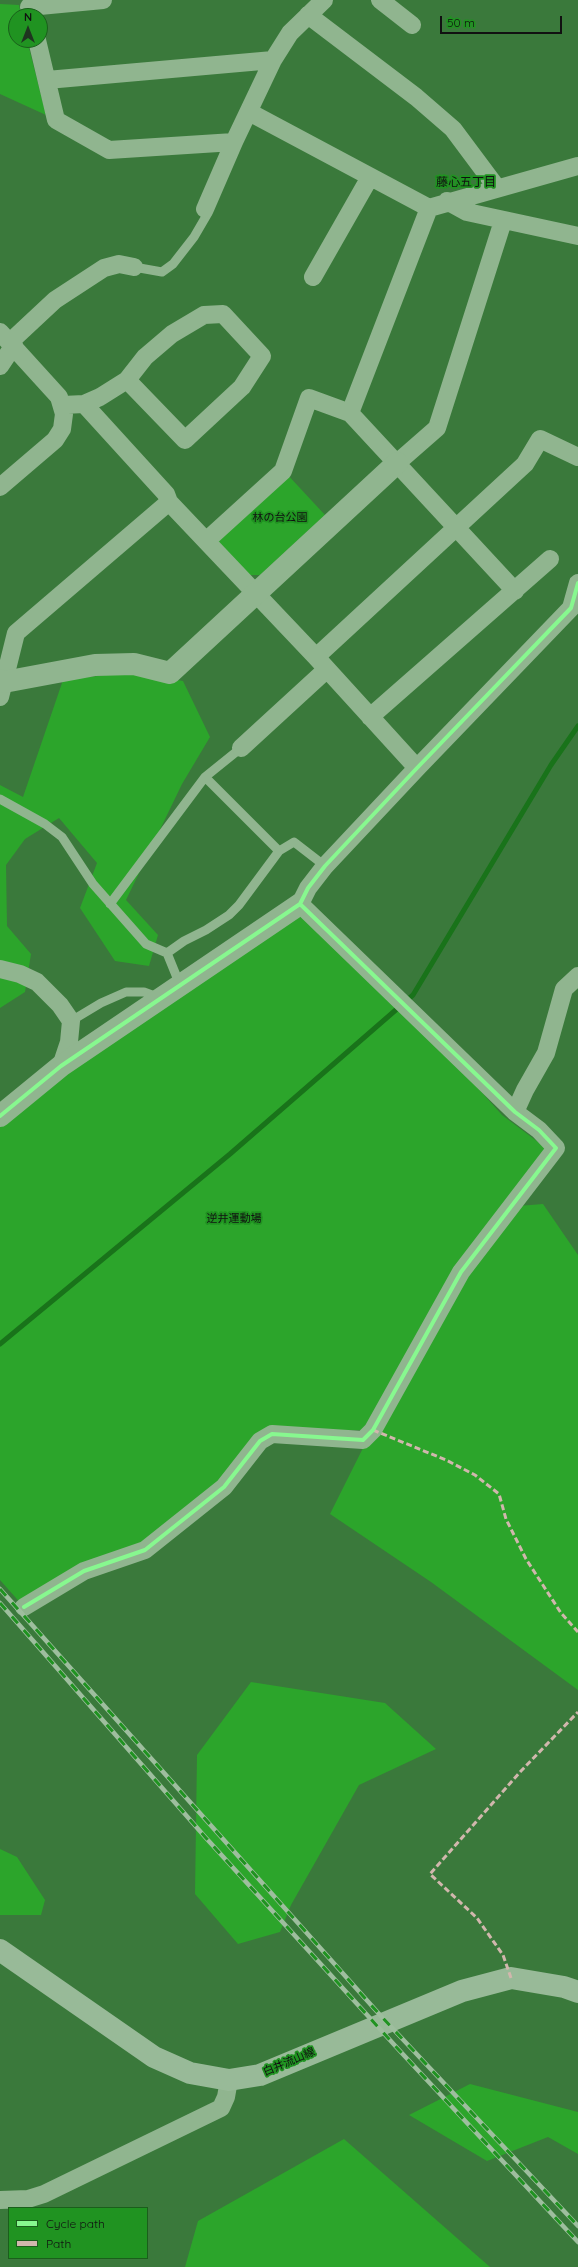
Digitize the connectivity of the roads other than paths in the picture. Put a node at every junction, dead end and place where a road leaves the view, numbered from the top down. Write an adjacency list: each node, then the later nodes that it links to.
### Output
1 (103, 0): 4 (street)
2 (324, 0): 5 (street)
3 (380, 0): 6 (street)
4 (30, 8)
5 (308, 15): 8 (street); 14 (street)
6 (412, 25)
7 (39, 48): 9 (street)
8 (273, 60): 9 (street); 10 (street)
9 (47, 80): 11 (street)
10 (249, 112): 11 (street); 13 (street)
11 (234, 142): 17 (street)
12 (578, 166): 14 (street)
13 (370, 176): 16 (street); 21 (street)
14 (496, 188): 15 (street)
15 (447, 201): 16 (street); 18 (street)
16 (429, 208): 27 (street)
17 (205, 209): 20 (lane)
18 (503, 221): 19 (street); 29 (street)
19 (578, 236)
20 (134, 267): 22 (street)
21 (313, 277)
22 (8, 340): 23 (street); 26 (street)
23 (0, 366)
24 (127, 380): 24 (street); 25 (street)
25 (84, 404): 26 (street); 31 (street)
26 (62, 405): 30 (street)
27 (350, 412): 29 (street); 33 (street)
28 (578, 457): 32 (street)
29 (397, 463): 32 (street); 37 (street)
30 (0, 487)
31 (169, 502): 33 (street); 39 (street)
32 (456, 526): 36 (street); 38 (street)
33 (206, 540): 37 (street)
34 (550, 559): 36 (street)
35 (578, 583): 42 (street)
36 (515, 591): 40 (street)
37 (256, 594): 38 (street); 39 (street)
38 (321, 663): 40 (street); 41 (street)
39 (1, 686)
40 (370, 717): 42 (street)
41 (241, 748): 43 (lane)
42 (416, 768): 46 (street)
43 (205, 777): 45 (lane); 47 (lane)
44 (0, 799): 47 (lane)
45 (279, 851): 46 (lane); 49 (lane)
46 (326, 866): 48 (street)
47 (110, 904): 49 (lane)
48 (300, 904): 52 (street); 56 (street)
49 (167, 953): 52 (lane)
50 (0, 969): 54 (street)
51 (578, 976): 56 (street)
52 (180, 985): 53 (street)
53 (160, 998): 54 (lane); 55 (street)
54 (71, 1021): 55 (street)
55 (61, 1066): 57 (street)
56 (515, 1112): 58 (street)
57 (0, 1116)
58 (24, 1607)
59 (0, 1950): 61 (main road, 白井流山線)
60 (578, 1992): 61 (main road, 白井流山線)
61 (229, 2080): 62 (street)
62 (0, 2200)

